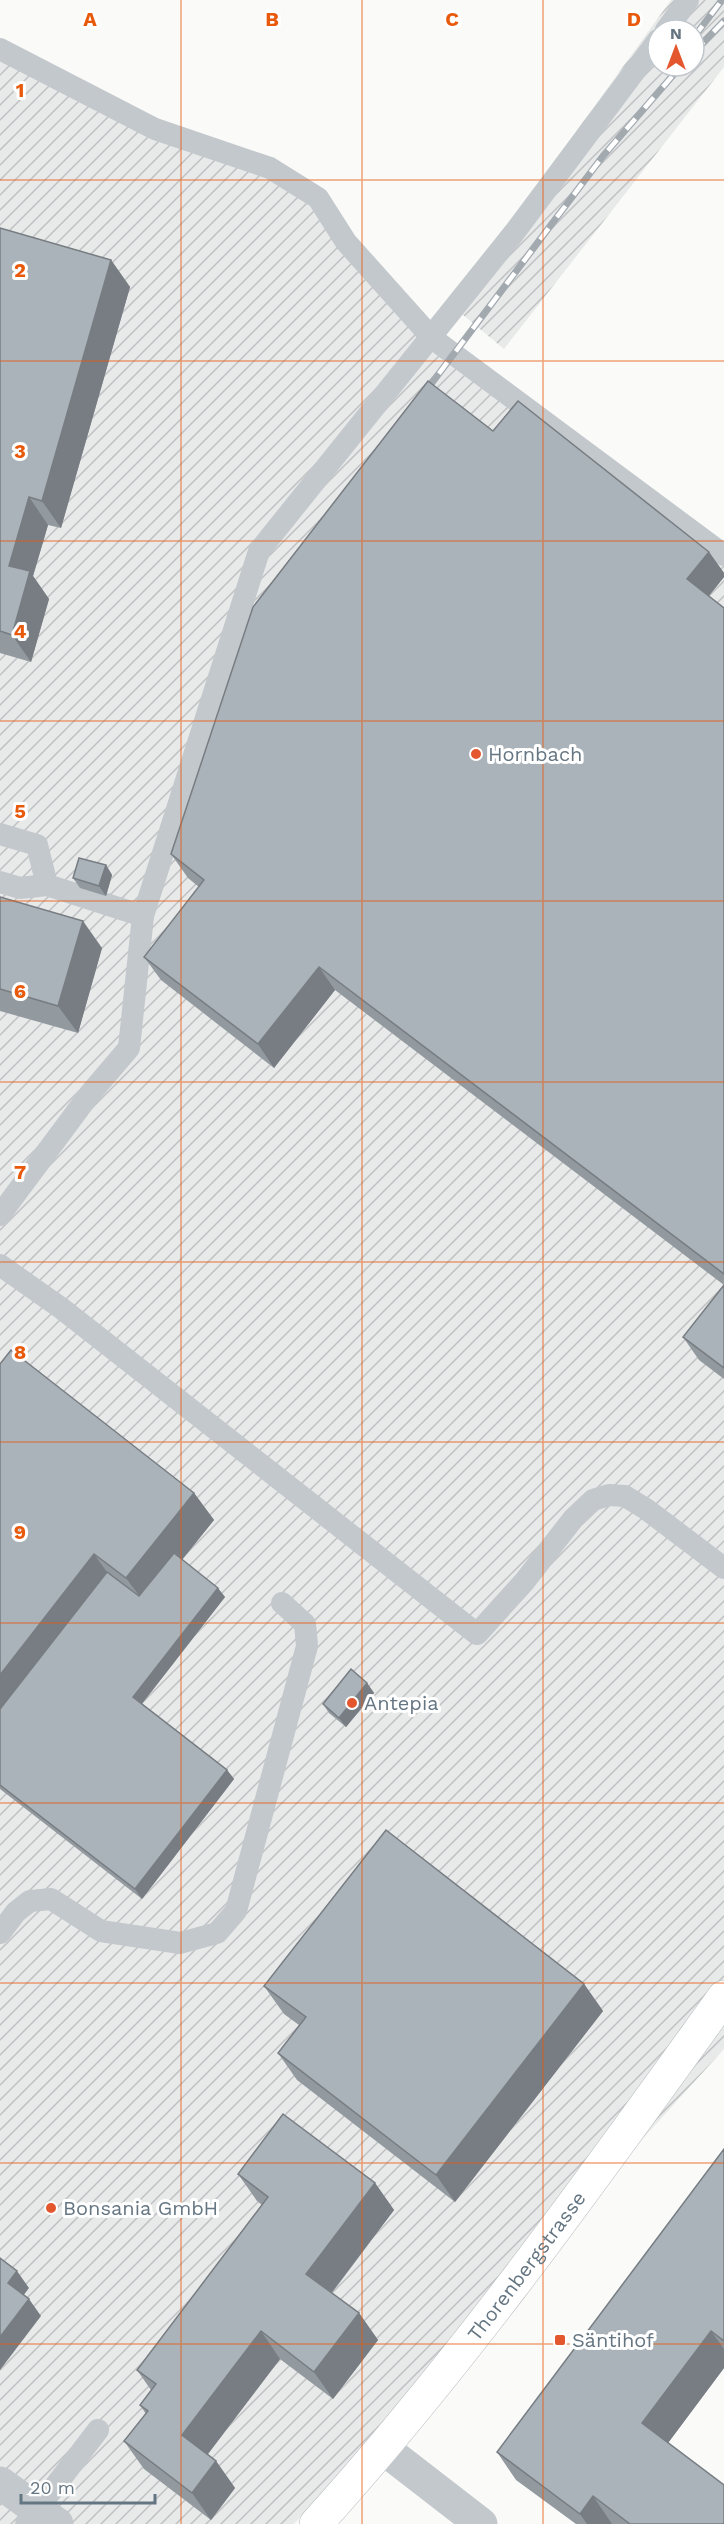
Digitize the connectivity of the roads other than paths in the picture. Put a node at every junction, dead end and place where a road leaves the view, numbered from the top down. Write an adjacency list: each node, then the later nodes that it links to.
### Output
1 (688, 0): 2 (lane)
2 (675, 18)
3 (0, 49): 5 (lane)
4 (646, 56): 5 (lane)
5 (432, 338): 6 (lane); 10 (lane)
6 (724, 555)
7 (0, 834): 9 (lane)
8 (0, 882): 9 (lane)
9 (47, 885): 10 (lane)
10 (143, 916): 11 (lane)
11 (0, 1215)
12 (0, 1265): 13 (lane)
13 (724, 1568)
14 (282, 1603): 15 (lane)
15 (2, 1928)
16 (724, 1997): 18 (main road, Thorenbergstrasse)
17 (98, 2430): 20 (lane)
18 (384, 2449): 21 (main road, Thorenbergstrasse); 22 (street)
19 (0, 2483): 20 (street)
20 (40, 2519)
21 (316, 2524)
22 (481, 2524)

